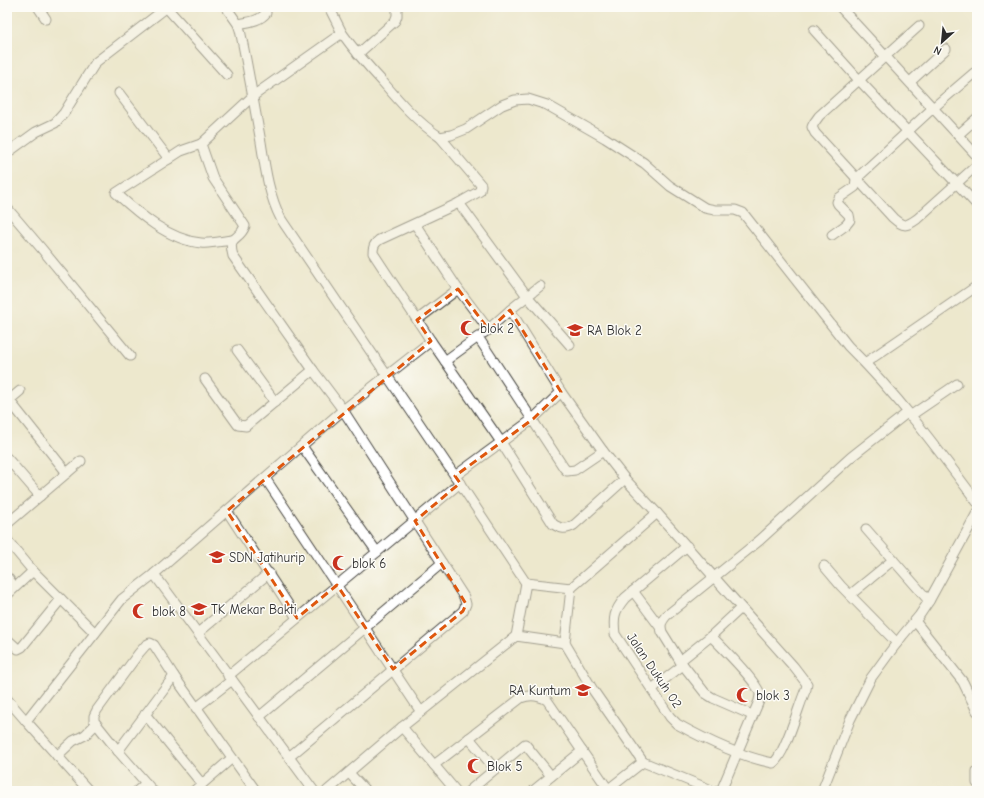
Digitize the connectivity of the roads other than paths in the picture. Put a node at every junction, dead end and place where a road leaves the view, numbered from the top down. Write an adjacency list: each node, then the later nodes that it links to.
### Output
1 (38, 7): 8 (street)
2 (166, 7): 17 (street); 28 (street)
3 (226, 7): 9 (street)
4 (265, 7): 9 (street)
5 (330, 7): 12 (street)
6 (397, 7): 14 (street)
7 (841, 8): 15 (street)
8 (46, 19)
9 (238, 24): 21 (street)
10 (919, 26): 15 (street)
11 (814, 30): 18 (street)
12 (342, 33): 14 (street); 21 (street)
13 (946, 49): 19 (street)
14 (358, 54): 26 (street)
15 (885, 56): 18 (street); 19 (street)
16 (974, 73): 22 (street)
17 (227, 75)
18 (859, 80): 24 (street); 32 (street)
19 (910, 82): 22 (street)
20 (119, 93): 30 (street)
21 (253, 96): 27 (street); 55 (street)
22 (933, 108): 24 (street); 25 (street)
23 (977, 118): 25 (street)
24 (908, 131): 32 (street); 33 (street)
25 (958, 135): 29 (street)
26 (440, 137): 34 (street); 53 (street)
27 (201, 144): 30 (street); 39 (street)
28 (7, 153)
29 (977, 156)
30 (169, 159): 39 (street)
31 (977, 165): 33 (street)
32 (856, 178): 33 (street); 38 (street)
33 (956, 183): 35 (street)
34 (460, 203): 37 (street); 43 (street)
35 (977, 206)
36 (7, 208): 51 (street)
37 (415, 224): 42 (street); 45 (street)
38 (832, 235)
39 (232, 240): 54 (street)
40 (540, 286): 43 (street)
41 (977, 286): 53 (street)
42 (458, 289): 45 (street); 46 (street)
43 (527, 296): 44 (street); 49 (street)
44 (510, 310): 46 (street); 59 (street)
45 (417, 320): 48 (street)
46 (489, 330): 47 (street)
47 (478, 337): 52 (street); 64 (street)
48 (431, 341): 52 (street); 55 (street)
49 (570, 345)
50 (237, 350): 61 (street)
51 (130, 356)
52 (446, 361): 65 (street)
53 (866, 364): 63 (street)
54 (314, 370): 61 (street); 62 (street)
55 (386, 375): 62 (street); 73 (street)
56 (205, 380): 61 (street)
57 (957, 384): 63 (street)
58 (20, 391): 60 (street)
59 (561, 392): 64 (street); 67 (street)
60 (8, 401): 70 (street)
61 (275, 402)
62 (343, 410): 66 (street); 80 (street)
63 (909, 414): 75 (street); 92 (street)
64 (533, 419): 65 (street); 67 (street)
65 (501, 442): 72 (street); 73 (street)
66 (302, 446): 71 (street); 84 (street)
67 (603, 451): 72 (street)
68 (7, 458): 74 (street)
69 (81, 461): 70 (street)
70 (67, 473): 74 (street)
71 (265, 478): 76 (street); 94 (street)
72 (625, 479): 77 (street)
73 (458, 480): 80 (street); 93 (street)
74 (40, 496): 79 (street)
75 (977, 502)
76 (227, 510): 89 (street); 90 (street)
77 (657, 513): 83 (street); 96 (street)
78 (977, 513): 101 (street)
79 (8, 521)
80 (415, 521): 84 (street); 86 (street)
81 (866, 529): 85 (street)
82 (7, 540): 88 (street)
83 (687, 546): 92 (street); 97 (street, Jalan Dukuh 02)
84 (377, 552): 94 (street)
85 (893, 560): 99 (street); 101 (street)
86 (442, 562): 105 (street); 115 (street)
87 (824, 566): 99 (street)
88 (33, 571): 95 (street); 100 (street)
89 (269, 573): 103 (street); 108 (street)
90 (154, 574): 107 (street); 108 (street)
91 (7, 577): 95 (street)
92 (715, 577): 102 (street); 106 (street)
93 (526, 583): 96 (street); 109 (street)
94 (337, 585): 103 (street); 105 (street)
95 (15, 587): 98 (street)
96 (571, 588): 112 (street)
97 (633, 591): 106 (street); 118 (street, Jalan Dukuh 02)
98 (7, 595)
99 (850, 595): 113 (street)
100 (61, 599): 107 (street); 111 (street)
101 (929, 601): 104 (street)
102 (741, 608): 110 (street); 132 (street, Jalan Dukuh 02)
103 (297, 618): 117 (street)
104 (915, 621): 113 (street); 122 (street)
105 (365, 627): 115 (street); 125 (street)
106 (660, 627): 114 (street)
107 (95, 633): 126 (street)
108 (198, 633): 117 (street)
109 (516, 636): 112 (street); 121 (street)
110 (712, 636): 114 (street); 124 (street)
111 (7, 639)
112 (565, 643): 136 (street)
113 (897, 643): 159 (street)
114 (682, 663): 118 (street); 124 (street)
115 (393, 669): 121 (street); 134 (street)
116 (174, 676): 120 (street); 123 (street); 127 (street)
117 (230, 678): 120 (street); 125 (street)
118 (652, 690): 132 (street, Jalan Dukuh 02)
119 (7, 699): 126 (street)
120 (196, 708): 135 (street)
121 (422, 712): 128 (street)
122 (977, 712)
123 (145, 714): 130 (street); 144 (street)
124 (752, 715): 132 (street)
125 (259, 717): 134 (street)
126 (26, 721): 133 (street)
127 (96, 724): 130 (street); 133 (street)
128 (402, 727): 137 (street); 140 (street)
129 (469, 738): 131 (street); 137 (street); 138 (street)
130 (118, 751): 142 (street)
131 (582, 751): 141 (street); 145 (street)
132 (737, 751): 158 (street)
133 (57, 756): 146 (street)
134 (289, 757): 151 (street)
135 (232, 758): 144 (street); 150 (street)
136 (643, 762): 145 (street); 157 (street)
137 (434, 765): 154 (street)
138 (495, 769): 141 (street); 155 (street)
139 (977, 771): 143 (street)
140 (349, 772): 152 (street); 153 (street)
141 (551, 776): 156 (street)
142 (146, 783): 147 (street); 148 (street)
143 (977, 783)
144 (202, 784): 149 (street)
145 (607, 790)
146 (88, 791)
147 (137, 791)
148 (153, 791)
149 (194, 791)
150 (256, 791)
151 (314, 791)
152 (327, 791)
153 (366, 791)
154 (456, 791)
155 (469, 791)
156 (533, 791)
157 (714, 791)
158 (721, 791)
159 (822, 791)

